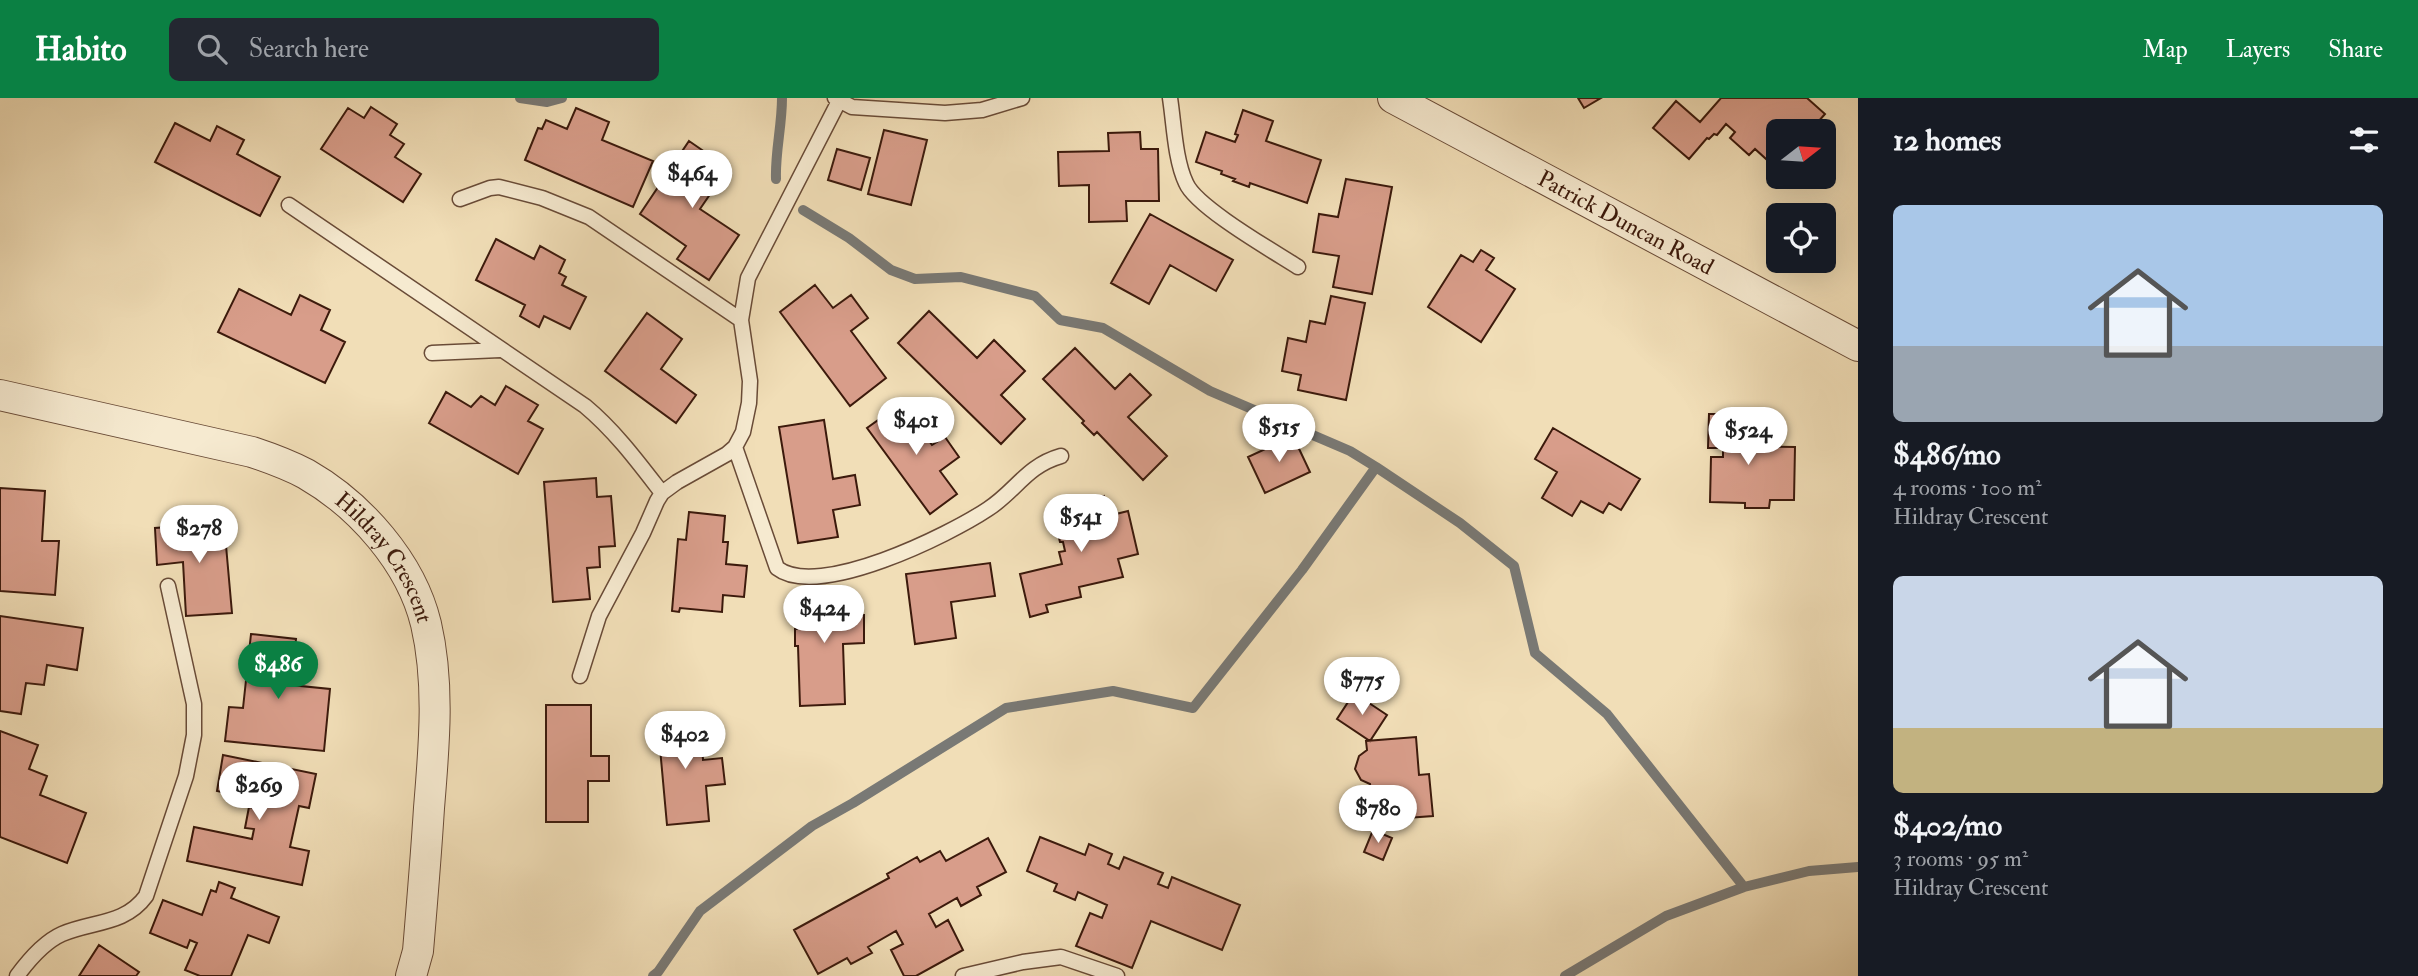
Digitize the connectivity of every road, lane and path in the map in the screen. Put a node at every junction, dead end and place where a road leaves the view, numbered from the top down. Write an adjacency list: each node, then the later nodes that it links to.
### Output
1 (1023, 98): 4 (lane)
2 (1170, 98): 7 (lane)
3 (1394, 98): 9 (street, Patrick Duncan Road)
4 (837, 99): 8 (lane)
5 (460, 199): 8 (lane)
6 (289, 205): 10 (lane)
7 (1298, 267)
8 (741, 320): 13 (lane)
9 (1858, 345)
10 (500, 350): 11 (lane); 15 (lane)
11 (432, 353)
12 (0, 394): 19 (street, Hildray Crescent)
13 (735, 447): 14 (lane); 15 (lane)
14 (1061, 456)
15 (662, 494): 17 (lane)
16 (168, 586): 18 (lane)
17 (580, 676)
18 (17, 976)
19 (411, 976)
20 (963, 976): 21 (lane)
21 (1117, 976)

